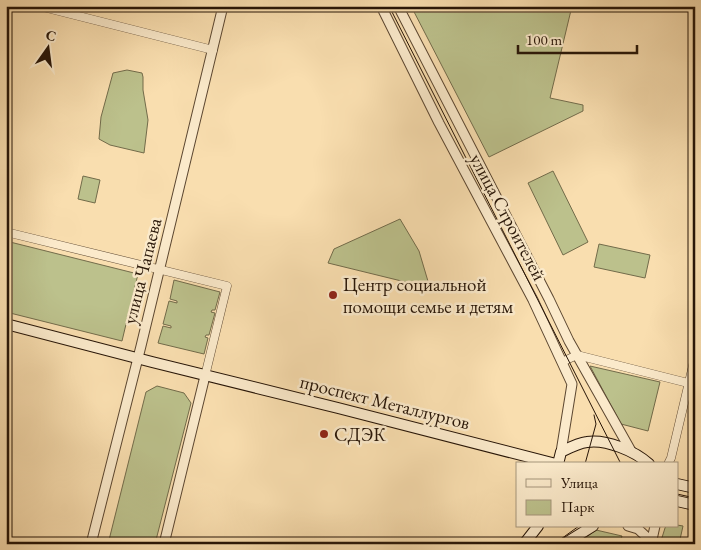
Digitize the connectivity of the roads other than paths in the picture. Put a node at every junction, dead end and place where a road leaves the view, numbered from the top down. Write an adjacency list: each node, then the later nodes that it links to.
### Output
1 (39, 6): 5 (street)
2 (223, 6): 5 (street, улица Чапаева)
3 (381, 6): 12 (street, улица Строителей)
4 (398, 6): 9 (street, улица Строителей)
5 (213, 50): 7 (street, улица Чапаева)
6 (6, 232): 7 (street)
7 (159, 270): 11 (street, улица Чапаева); 13 (street)
8 (6, 324): 11 (main road, проспект Металлургов)
9 (577, 355): 12 (street); 14 (street); 15 (street, улица Строителей)
10 (695, 357): 14 (street)
11 (138, 358): 13 (main road, проспект Металлургов); 30 (street, улица Чапаева)
12 (562, 362): 16 (street, улица Строителей)
13 (205, 376): 17 (main road, проспект Металлургов); 31 (street)
14 (688, 382): 20 (street)
15 (631, 451): 16 (main road); 19 (main road)
16 (561, 452): 18 (main road, проспект Металлургов)
17 (549, 462)
18 (558, 462)
19 (646, 462)
20 (669, 462)
21 (678, 484): 22 (main road)
22 (695, 488)
23 (678, 501): 24 (main road)
24 (695, 505)
25 (536, 528): 32 (main road)
26 (590, 528): 33 (main road)
27 (635, 528): 29 (street)
28 (655, 528): 29 (street)
29 (652, 543)
30 (91, 544)
31 (164, 544)
32 (524, 544)
33 (564, 544)

